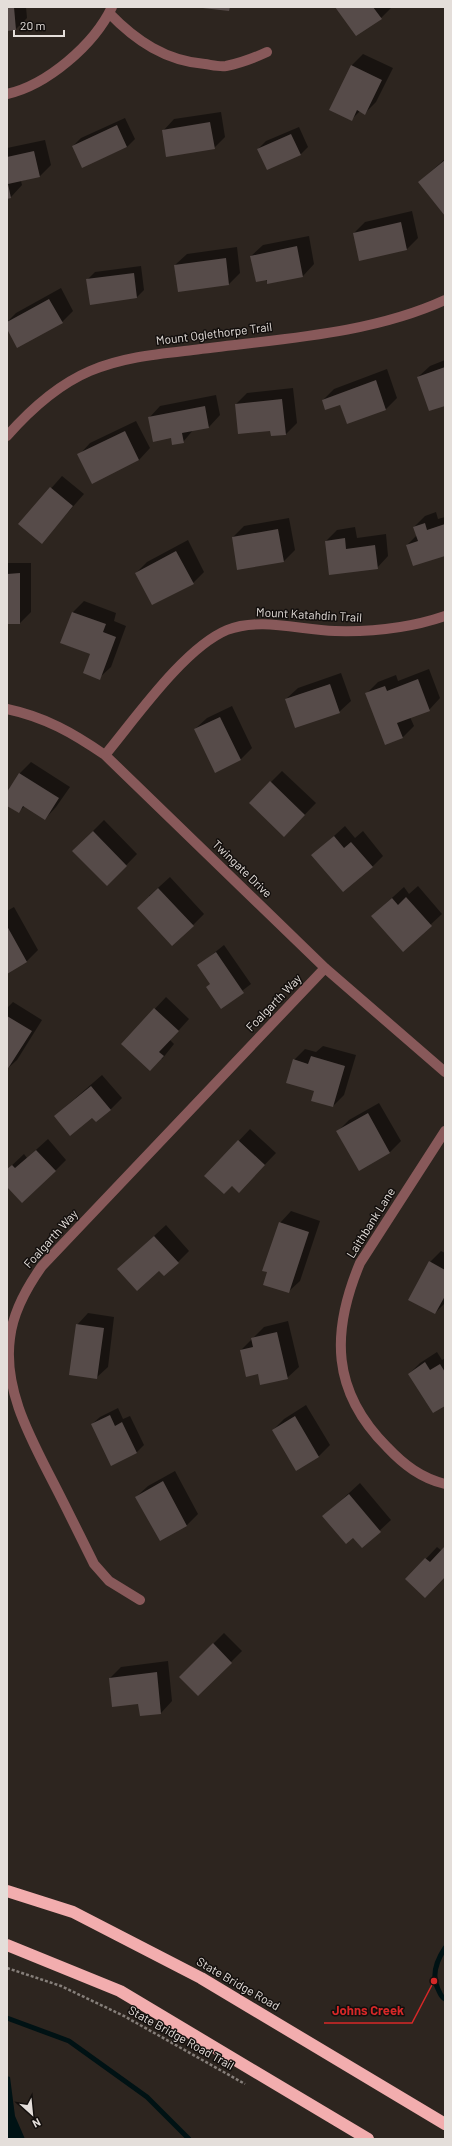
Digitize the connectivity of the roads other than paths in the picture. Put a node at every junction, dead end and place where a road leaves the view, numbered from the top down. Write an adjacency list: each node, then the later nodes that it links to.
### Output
1 (111, 10): 2 (street); 3 (street)
2 (267, 52)
3 (7, 94)
4 (445, 300): 5 (street, Mount Oglethorpe Trail)
5 (7, 436)
6 (445, 616): 8 (street, Mount Katahdin Trail)
7 (7, 709): 8 (street, Twingate Drive)
8 (105, 755): 9 (street, Twingate Drive)
9 (325, 968): 10 (street, Twingate Drive); 13 (street, Foalgarth Way)
10 (445, 1072)
11 (445, 1131): 12 (street, Laithbank Lane)
12 (445, 1484)
13 (140, 1600)
14 (7, 1891): 16 (highway, State Bridge Road)
15 (7, 1945): 17 (highway)
16 (445, 2124)
17 (368, 2139)

